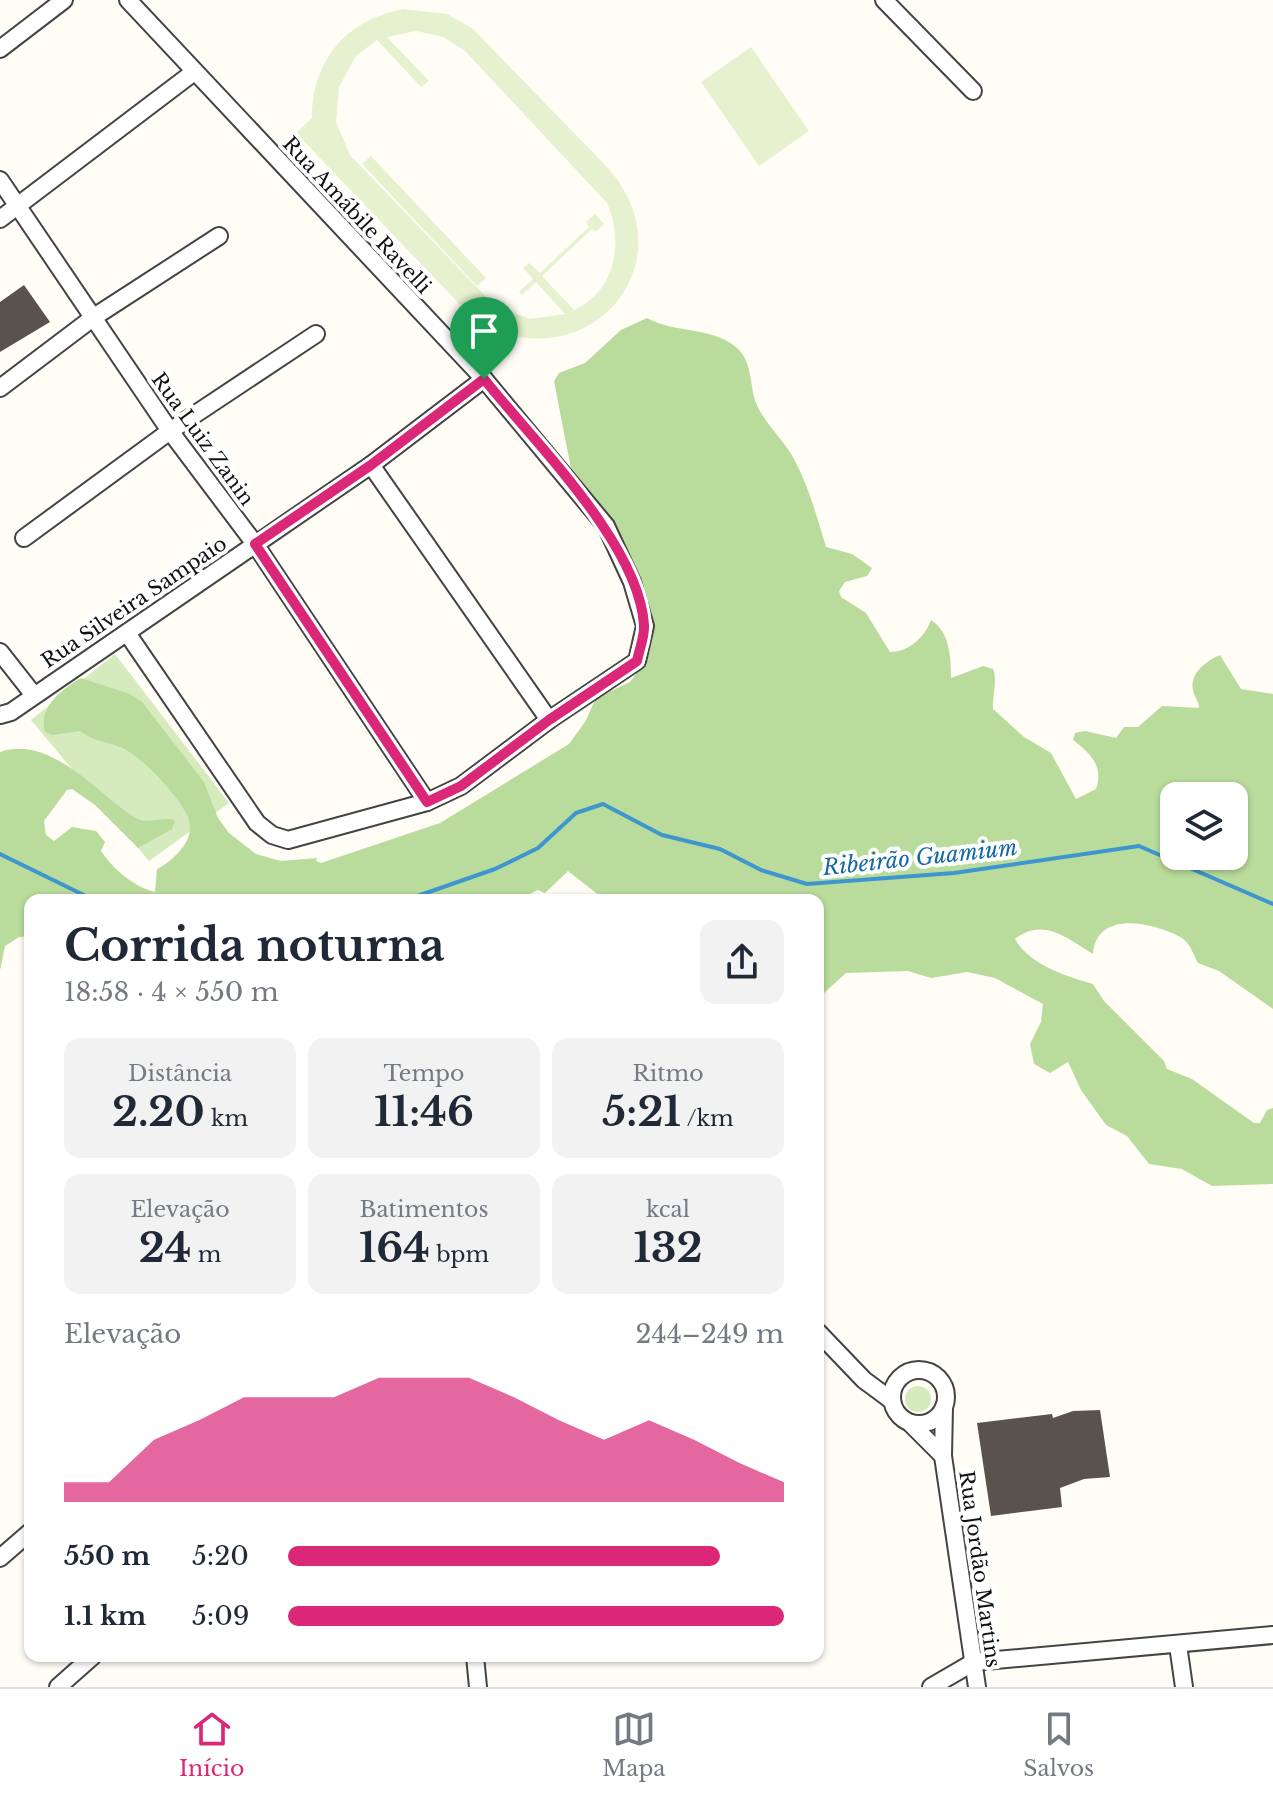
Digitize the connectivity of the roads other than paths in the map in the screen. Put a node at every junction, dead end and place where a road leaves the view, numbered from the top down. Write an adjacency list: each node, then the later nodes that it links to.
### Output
1 (64, 0): 4 (street)
2 (128, 0): 5 (street, Rua Amábile Ravelli)
3 (884, 0): 6 (street)
4 (0, 49)
5 (194, 72): 8 (street); 13 (street, Rua Amábile Ravelli)
6 (973, 91)
7 (0, 180): 8 (street, Rua Luiz Zanin)
8 (19, 206): 9 (street); 11 (street, Rua Luiz Zanin)
9 (0, 219)
10 (219, 236): 11 (street)
11 (94, 317): 14 (street); 15 (street, Rua Luiz Zanin)
12 (316, 334): 15 (street)
13 (484, 379): 16 (street, Rua Silveira Sampaio); 23 (street, Rua Amábile Ravelli)
14 (0, 388)
15 (170, 431): 17 (street); 18 (street, Rua Luiz Zanin)
16 (371, 465): 18 (street, Rua Silveira Sampaio); 23 (street)
17 (24, 538)
18 (255, 544): 19 (street, Rua Silveira Sampaio); 24 (street, Rua Luiz Zanin)
19 (127, 633): 21 (street, Rua Silveira Sampaio); 24 (street)
20 (0, 652): 21 (street)
21 (33, 694): 22 (street, Rua Silveira Sampaio)
22 (0, 715)
23 (549, 720): 24 (street)
24 (427, 802)
25 (824, 1338): 26 (street)
26 (864, 1380): 27 (street); 28 (street)
27 (898, 1380): 28 (street); 29 (street)
28 (891, 1400): 30 (street)
29 (944, 1407): 30 (street); 31 (street, Rua Jordão Martins)
30 (911, 1424): 31 (street, Rua Jordão Martins)
31 (943, 1456): 38 (street, Rua Jordão Martins)
32 (24, 1537): 33 (street)
33 (0, 1558)
34 (1273, 1635): 35 (street)
35 (1178, 1645): 38 (street); 43 (street)
36 (86, 1662): 39 (street)
37 (476, 1662): 40 (street)
38 (974, 1662): 41 (street); 42 (street, Rua Jordão Martins)
39 (58, 1687)
40 (478, 1687)
41 (931, 1687)
42 (977, 1687)
43 (1184, 1687)

